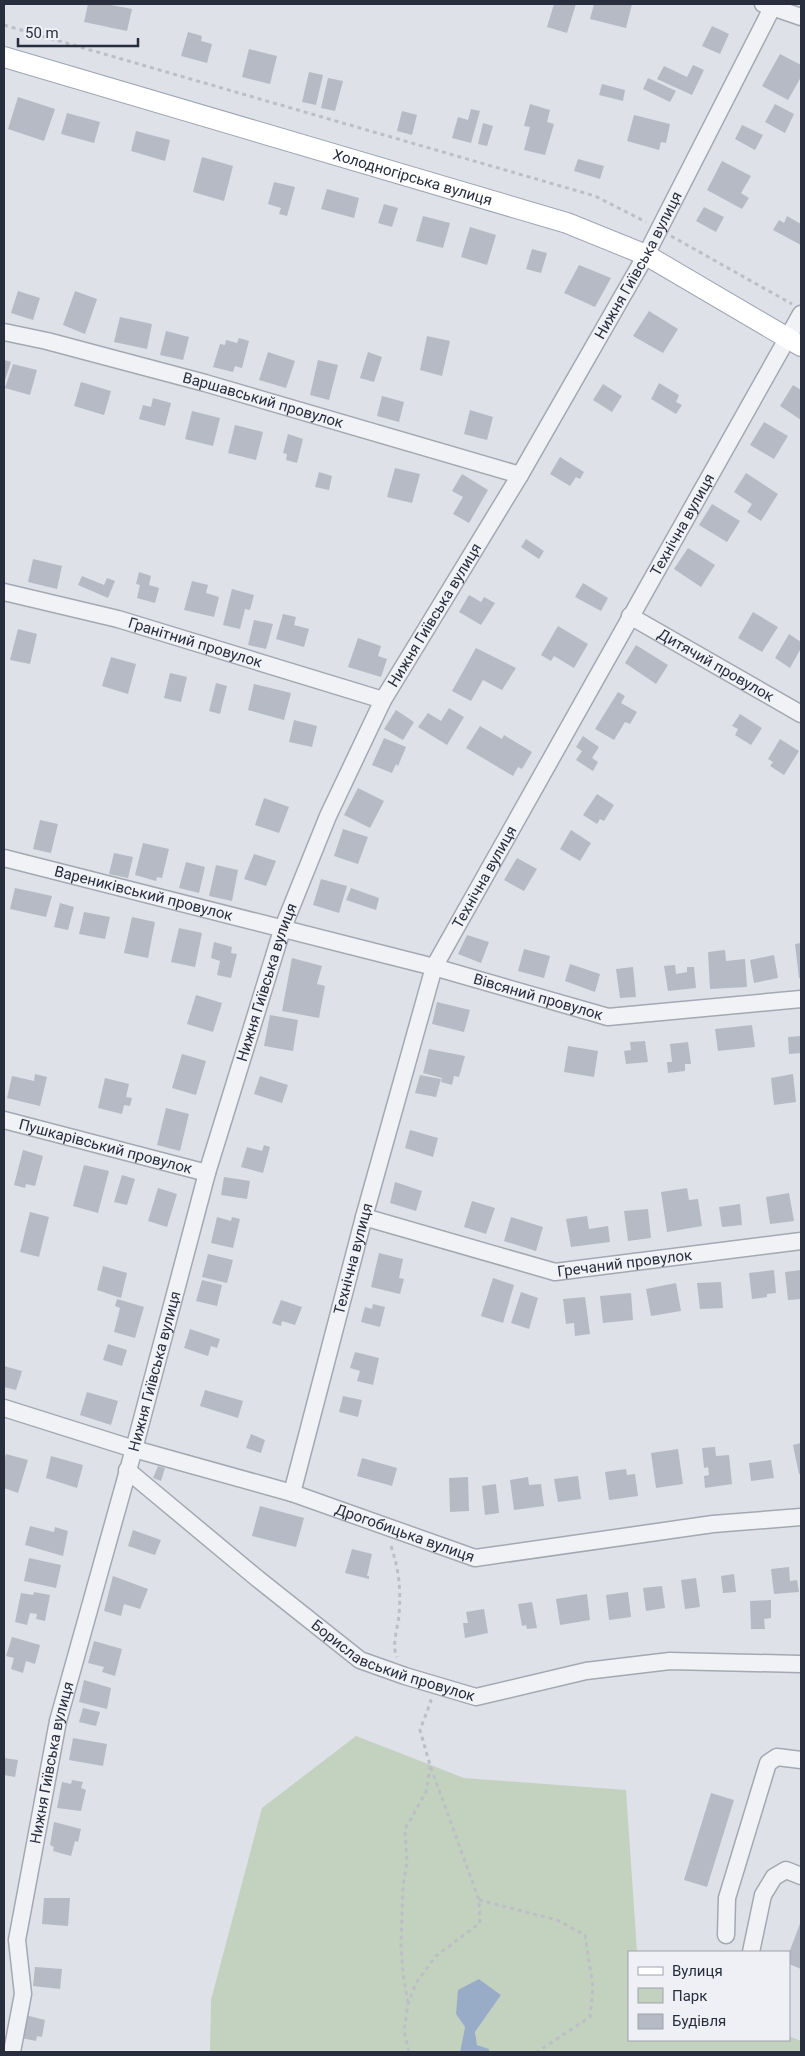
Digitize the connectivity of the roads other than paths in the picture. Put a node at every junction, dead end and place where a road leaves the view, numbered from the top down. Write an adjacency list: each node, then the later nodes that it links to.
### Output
1 (769, 5): 2 (street); 4 (street, Нижня Гиївська вулиця)
2 (801, 17)
3 (4, 57): 4 (main road, Холодногірська вулиця)
4 (646, 256): 7 (main road, Холодногірська вулиця); 8 (street, Нижня Гиївська вулиця)
5 (797, 309): 7 (street, Технічна вулиця)
6 (4, 332): 8 (street, Варшавський провулок)
7 (794, 342): 10 (street, Технічна вулиця)
8 (520, 474): 11 (street, Нижня Гиївська вулиця)
9 (4, 592): 11 (street, Гранітний провулок)
10 (630, 616): 12 (street, Дитячий провулок); 15 (street, Технічна вулиця)
11 (383, 700): 14 (street, Нижня Гиївська вулиця)
12 (801, 714)
13 (4, 858): 14 (street, Варениківський провулок)
14 (282, 930): 15 (street, Вівсяний провулок); 18 (street, Нижня Гиївська вулиця)
15 (434, 967): 16 (street, Вівсяний провулок); 19 (street, Технічна вулиця)
16 (801, 1000)
17 (4, 1120): 18 (street, Пушкарівський провулок)
18 (207, 1173): 22 (street, Нижня Гиївська вулиця)
19 (364, 1217): 20 (street, Гречаний провулок); 24 (street, Технічна вулиця)
20 (801, 1242)
21 (4, 1408): 22 (street, Дрогобицька вулиця)
22 (134, 1449): 23 (street, Нижня Гиївська вулиця); 24 (street, Дрогобицька вулиця)
23 (127, 1470): 26 (street, Бориславський провулок); 30 (street, Нижня Гиївська вулиця)
24 (292, 1493): 25 (street, Дрогобицька вулиця)
25 (801, 1517)
26 (801, 1664)
27 (801, 1760): 29 (street)
28 (801, 1876): 31 (street)
29 (726, 1935)
30 (10, 1941): 32 (street, Нижня Гиївська вулиця)
31 (751, 1951)
32 (12, 2052)

